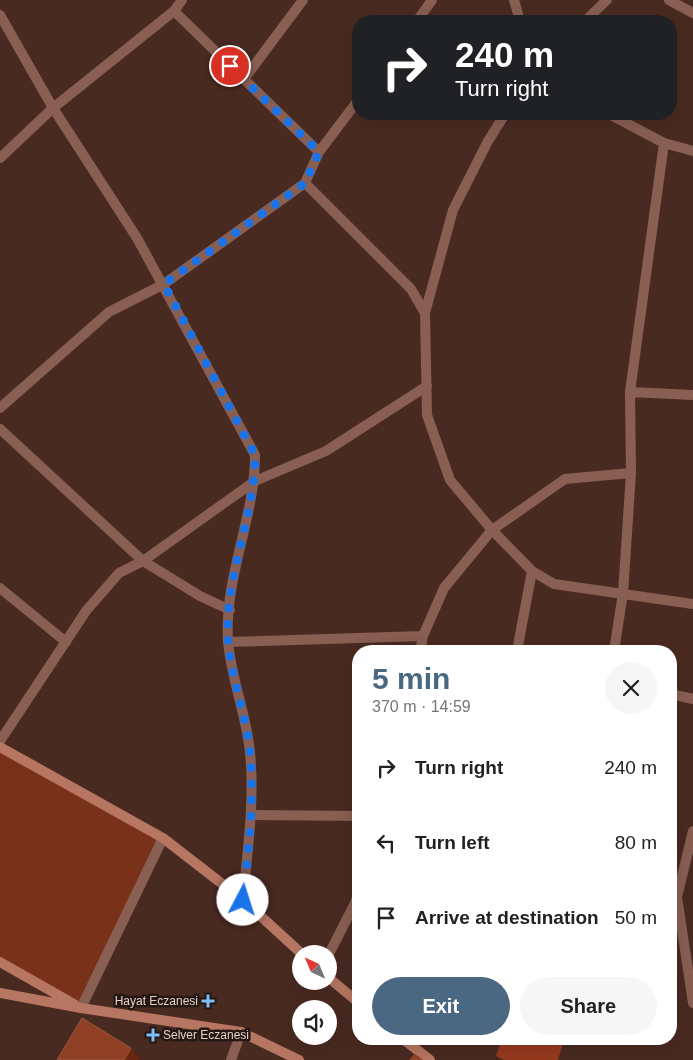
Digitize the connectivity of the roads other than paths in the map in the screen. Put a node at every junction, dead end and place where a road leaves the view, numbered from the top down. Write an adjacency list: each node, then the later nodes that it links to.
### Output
1 (182, 0): 7 (street)
2 (303, 0): 13 (street)
3 (432, 0): 10 (street)
4 (514, 0): 11 (street)
5 (607, 0): 12 (street)
6 (669, 0): 8 (street)
7 (174, 11): 13 (street); 14 (street)
8 (693, 13)
9 (0, 15): 14 (street)
10 (421, 15)
11 (518, 15)
12 (591, 15)
13 (244, 79): 20 (street)
14 (53, 108): 21 (street); 23 (street)
15 (352, 108): 20 (street)
16 (501, 120): 24 (street)
17 (621, 120): 18 (street)
18 (664, 142): 19 (street); 26 (street)
19 (693, 151)
20 (319, 152): 22 (street)
21 (0, 158)
22 (305, 183): 23 (street); 24 (street)
23 (164, 284): 28 (street); 31 (street)
24 (425, 312): 25 (street)
25 (427, 386): 31 (street); 32 (street)
26 (630, 392): 27 (street); 30 (street)
27 (693, 395)
28 (0, 408)
29 (2, 436): 33 (street)
30 (631, 472): 32 (street); 36 (street)
31 (255, 480): 33 (street); 38 (street)
32 (492, 530): 34 (street); 39 (street)
33 (143, 561): 38 (street); 40 (street)
34 (532, 571): 36 (street); 43 (street)
35 (0, 588): 40 (street)
36 (623, 593): 37 (street); 44 (street)
37 (693, 604)
38 (230, 610): 41 (street)
39 (423, 636): 41 (street); 42 (street)
40 (66, 642): 47 (street)
41 (228, 642): 49 (street)
42 (421, 645)
43 (518, 645)
44 (615, 645)
45 (677, 695): 46 (street)
46 (693, 699)
47 (0, 740)
48 (0, 747): 52 (main road)
49 (250, 815): 50 (street); 53 (street)
50 (352, 816)
51 (693, 831): 59 (street)
52 (163, 838): 53 (main road); 63 (street)
53 (243, 900): 55 (main road)
54 (352, 913): 56 (street)
55 (292, 945)
56 (334, 945)
57 (0, 962): 63 (main road)
58 (338, 986): 61 (main road)
59 (692, 988): 62 (street)
60 (0, 993): 63 (main road)
61 (352, 997)
62 (693, 1003)
63 (81, 1008): 64 (main road)
64 (241, 1032): 66 (street); 67 (main road)
65 (411, 1045): 68 (main road)
66 (231, 1060)
67 (299, 1060)
68 (430, 1060)

